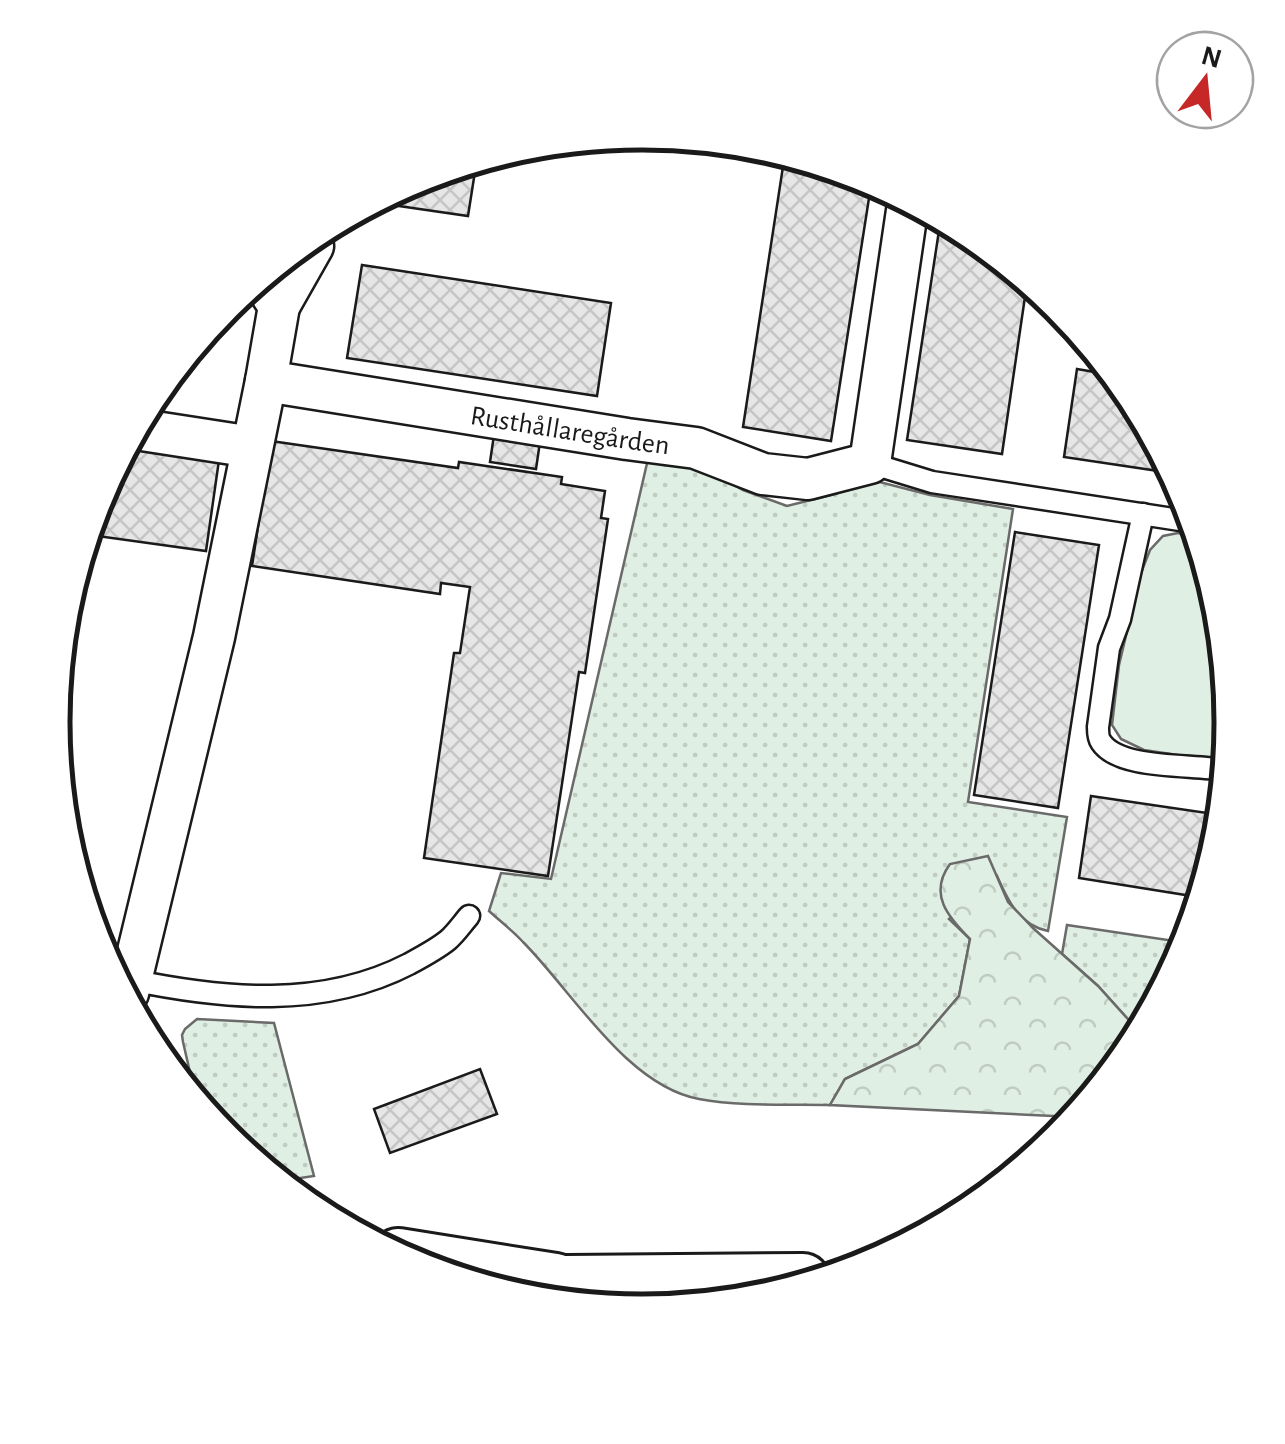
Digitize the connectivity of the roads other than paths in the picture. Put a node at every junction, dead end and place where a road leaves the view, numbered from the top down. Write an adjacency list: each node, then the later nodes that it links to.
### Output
1 (906, 214): 7 (street)
2 (289, 272): 3 (street)
3 (270, 293): 4 (street)
4 (266, 381): 6 (street); 7 (street, Rusthållaregården)
5 (150, 431): 6 (street)
6 (252, 446): 12 (street)
7 (870, 463): 8 (lane)
8 (1143, 514): 9 (lane); 10 (lane)
9 (1178, 520)
10 (1213, 768)
11 (468, 916): 13 (lane)
12 (131, 978)
13 (135, 986)
14 (484, 1272): 16 (street)
15 (765, 1281): 16 (street)
16 (542, 1284)

